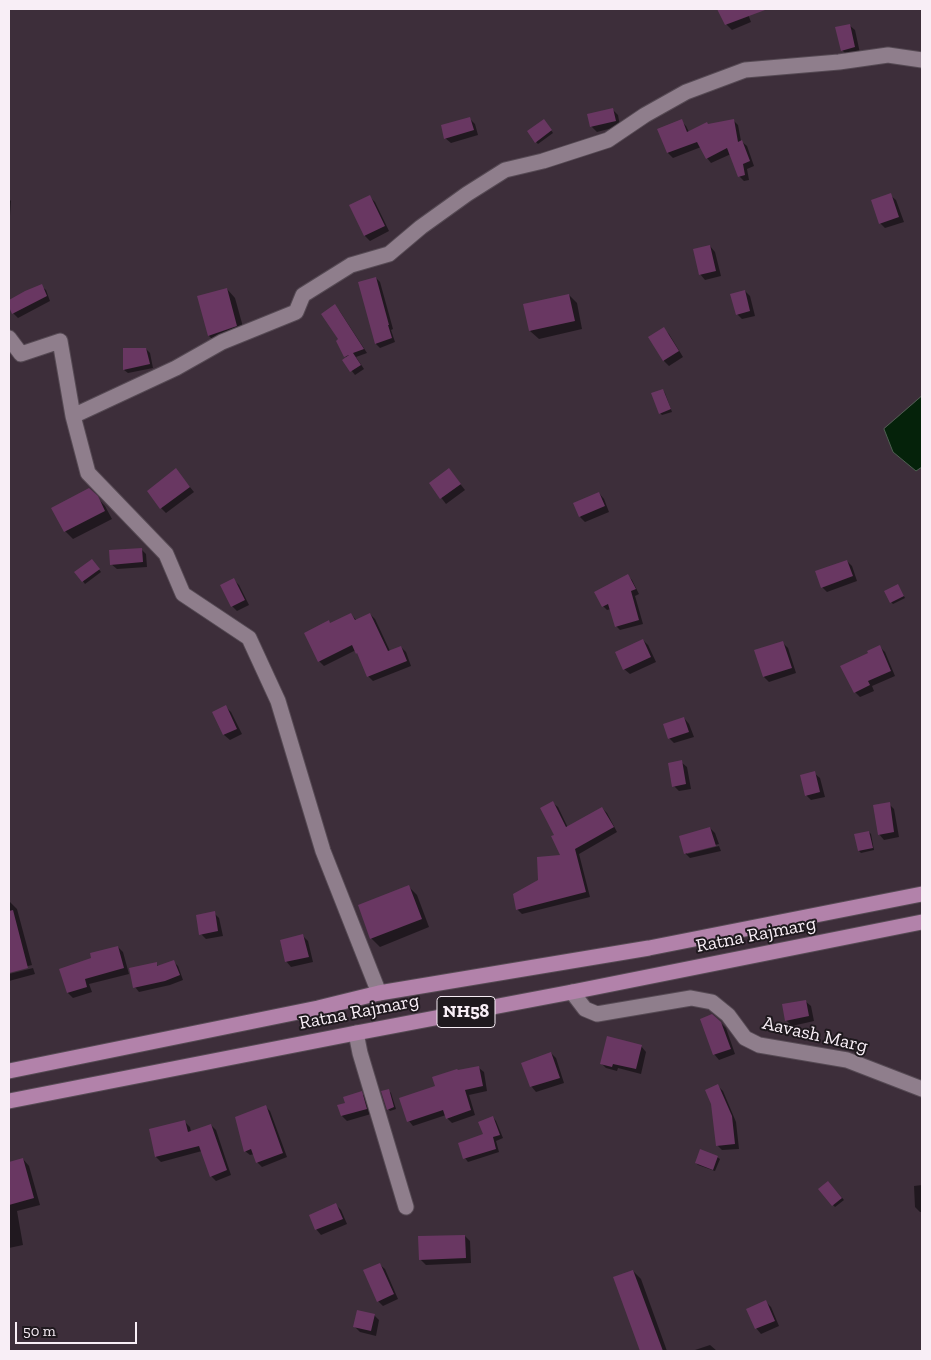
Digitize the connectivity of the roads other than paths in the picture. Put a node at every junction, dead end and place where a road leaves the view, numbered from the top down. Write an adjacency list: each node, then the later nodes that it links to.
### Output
1 (922, 60): 3 (street)
2 (9, 338): 3 (street)
3 (73, 416): 7 (street)
4 (922, 894): 7 (main road, Ratna Rajmarg / NH58)
5 (922, 922): 6 (main road, Ratna Rajmarg / NH58)
6 (572, 992): 8 (main road, Ratna Rajmarg / NH58); 10 (street, Aavash Marg)
7 (379, 994): 9 (main road, Ratna Rajmarg / NH58)
8 (356, 1033): 11 (main road, Ratna Rajmarg / NH58); 12 (street)
9 (9, 1071)
10 (922, 1089)
11 (9, 1100)
12 (406, 1207)

